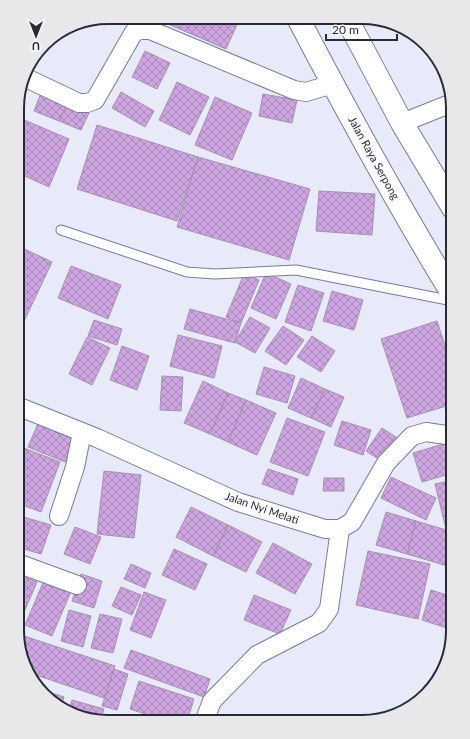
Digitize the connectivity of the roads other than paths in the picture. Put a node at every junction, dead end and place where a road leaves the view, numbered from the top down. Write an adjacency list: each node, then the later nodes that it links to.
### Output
1 (301, 24): 4 (main road, Jalan Raya Serpong)
2 (350, 24): 6 (main road)
3 (29, 79): 4 (street)
4 (333, 84): 9 (main road, Jalan Raya Serpong)
5 (446, 105): 6 (street)
6 (402, 123): 7 (main road)
7 (446, 196)
8 (61, 230): 10 (lane)
9 (446, 284)
10 (446, 300)
11 (24, 409): 12 (street, Jalan Nyi Melati)
12 (82, 432): 14 (street); 15 (street, Jalan Nyi Melati)
13 (446, 435): 15 (street)
14 (59, 516)
15 (340, 528): 18 (street)
16 (24, 566): 17 (street)
17 (77, 585)
18 (207, 715)

